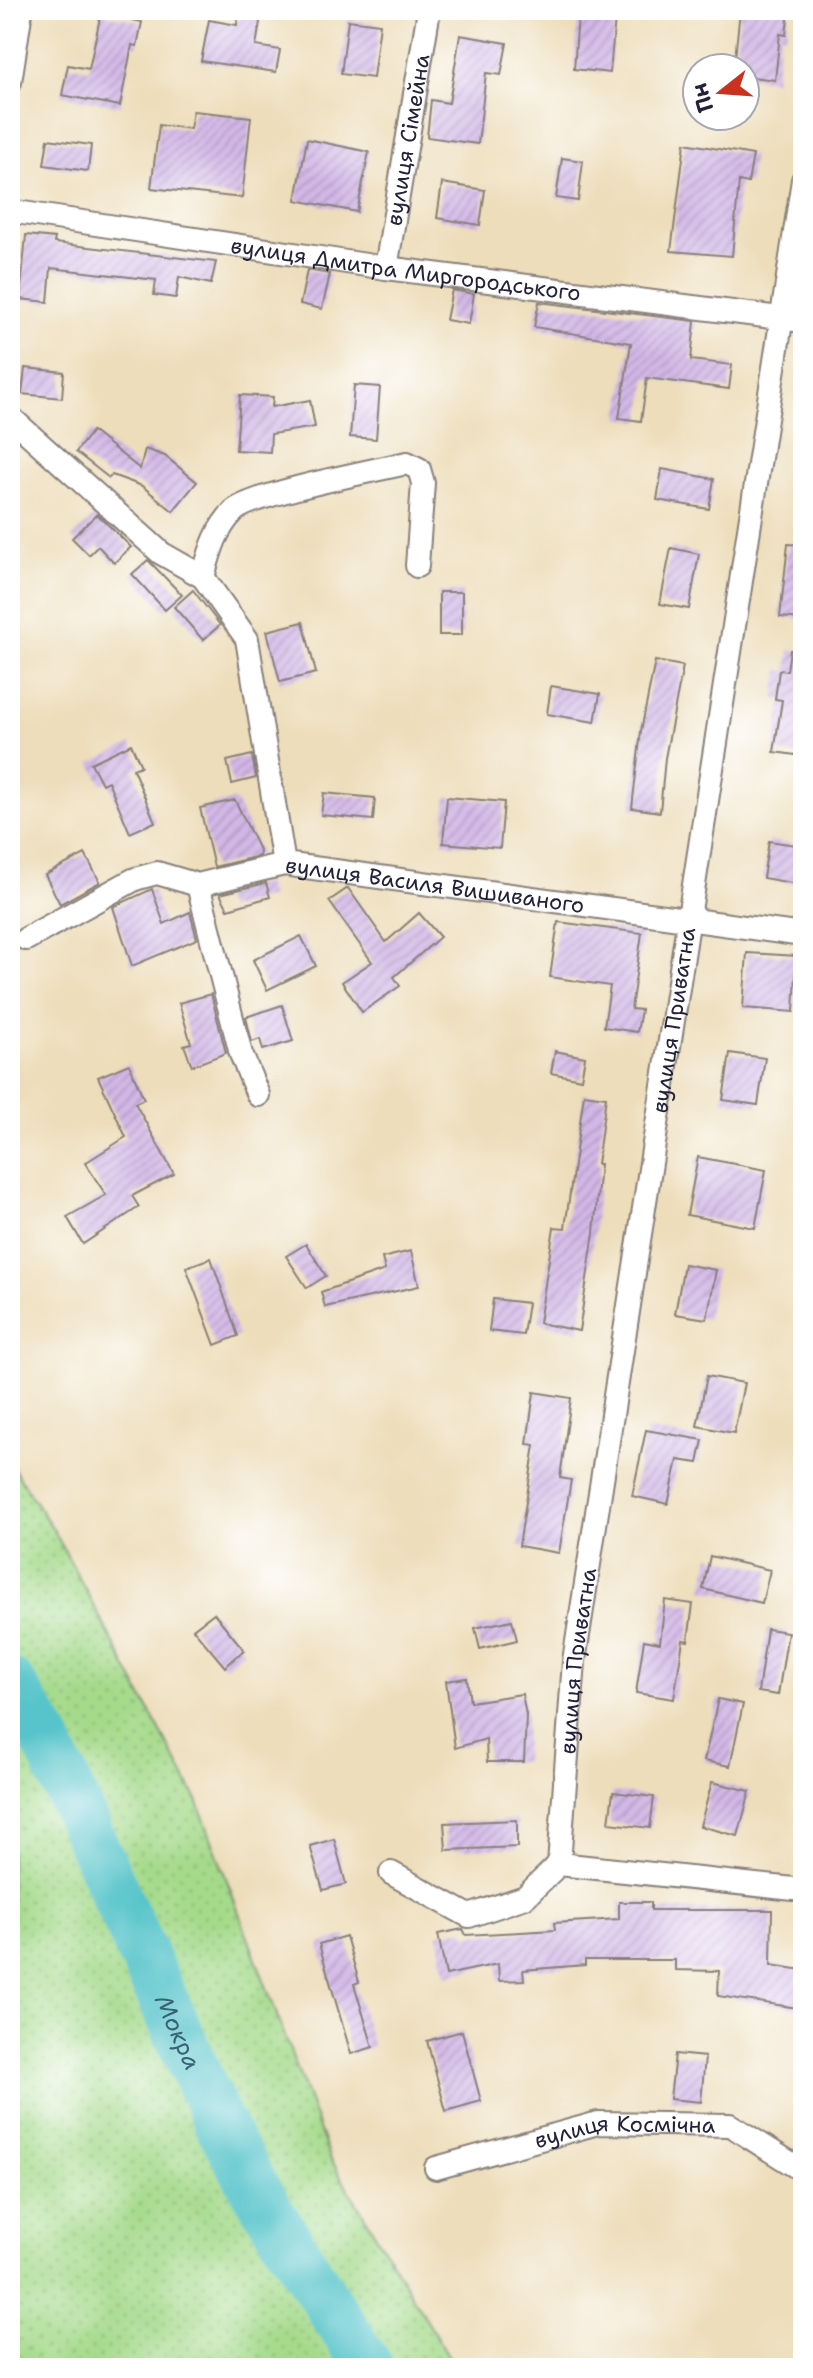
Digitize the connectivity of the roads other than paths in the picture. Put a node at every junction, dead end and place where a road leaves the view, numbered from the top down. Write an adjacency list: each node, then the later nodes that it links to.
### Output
1 (21, 10): 3 (street)
2 (429, 10): 6 (street, вулиця Сімейна)
3 (10, 82)
4 (803, 180): 7 (street, вулиця Приватна)
5 (10, 211): 6 (street, вулиця Дмитра Миргородського)
6 (386, 268): 7 (street, вулиця Дмитра Миргородського)
7 (792, 319): 13 (street, вулиця Приватна)
8 (10, 417): 10 (street, вулиця Василя Вишиваного)
9 (417, 566): 10 (street)
10 (203, 577): 11 (street, вулиця Василя Вишиваного)
11 (284, 864): 12 (street); 13 (street, вулиця Василя Вишиваного)
12 (198, 885): 15 (street); 16 (street)
13 (691, 920): 14 (street, вулиця Василя Вишиваного); 17 (street, вулиця Приватна)
14 (803, 935)
15 (26, 939)
16 (258, 1095)
17 (559, 1864): 18 (street); 19 (street)
18 (391, 1873)
19 (803, 1890)
20 (436, 2168): 21 (street, вулиця Космічна)
21 (803, 2171)

